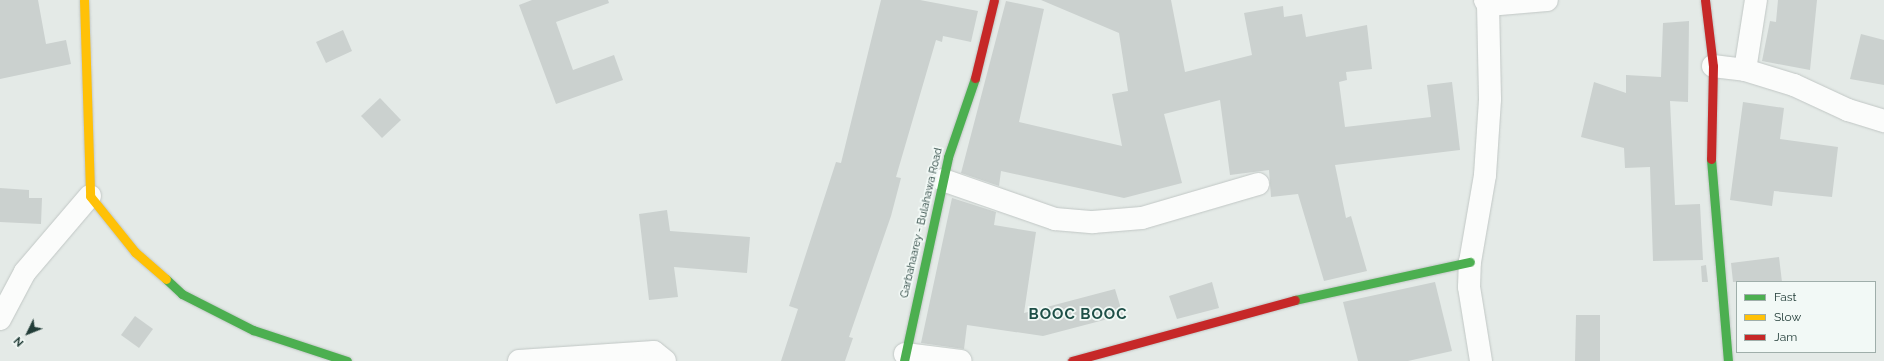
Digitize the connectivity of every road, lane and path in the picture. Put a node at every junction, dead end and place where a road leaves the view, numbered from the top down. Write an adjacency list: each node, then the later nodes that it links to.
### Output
1 (84, 0): 12 (street)
2 (994, 0): 10 (street, Garbahaarey - Bulahawa Road)
3 (1547, 0): 6 (street)
4 (1705, 0): 7 (street)
5 (1756, 0): 8 (street)
6 (1486, 3): 13 (street)
7 (1712, 66): 8 (street); 22 (street)
8 (1745, 70): 9 (street)
9 (1884, 121)
10 (943, 180): 11 (street); 15 (street, Garbahaarey - Bulahawa Road)
11 (1258, 184)
12 (90, 196): 14 (street); 16 (street)
13 (1470, 262): 20 (street); 21 (street)
14 (0, 319)
15 (905, 357): 19 (street)
16 (347, 361)
17 (519, 361): 18 (street)
18 (665, 361)
19 (961, 361)
20 (1072, 361)
21 (1481, 361)
22 (1728, 361)

